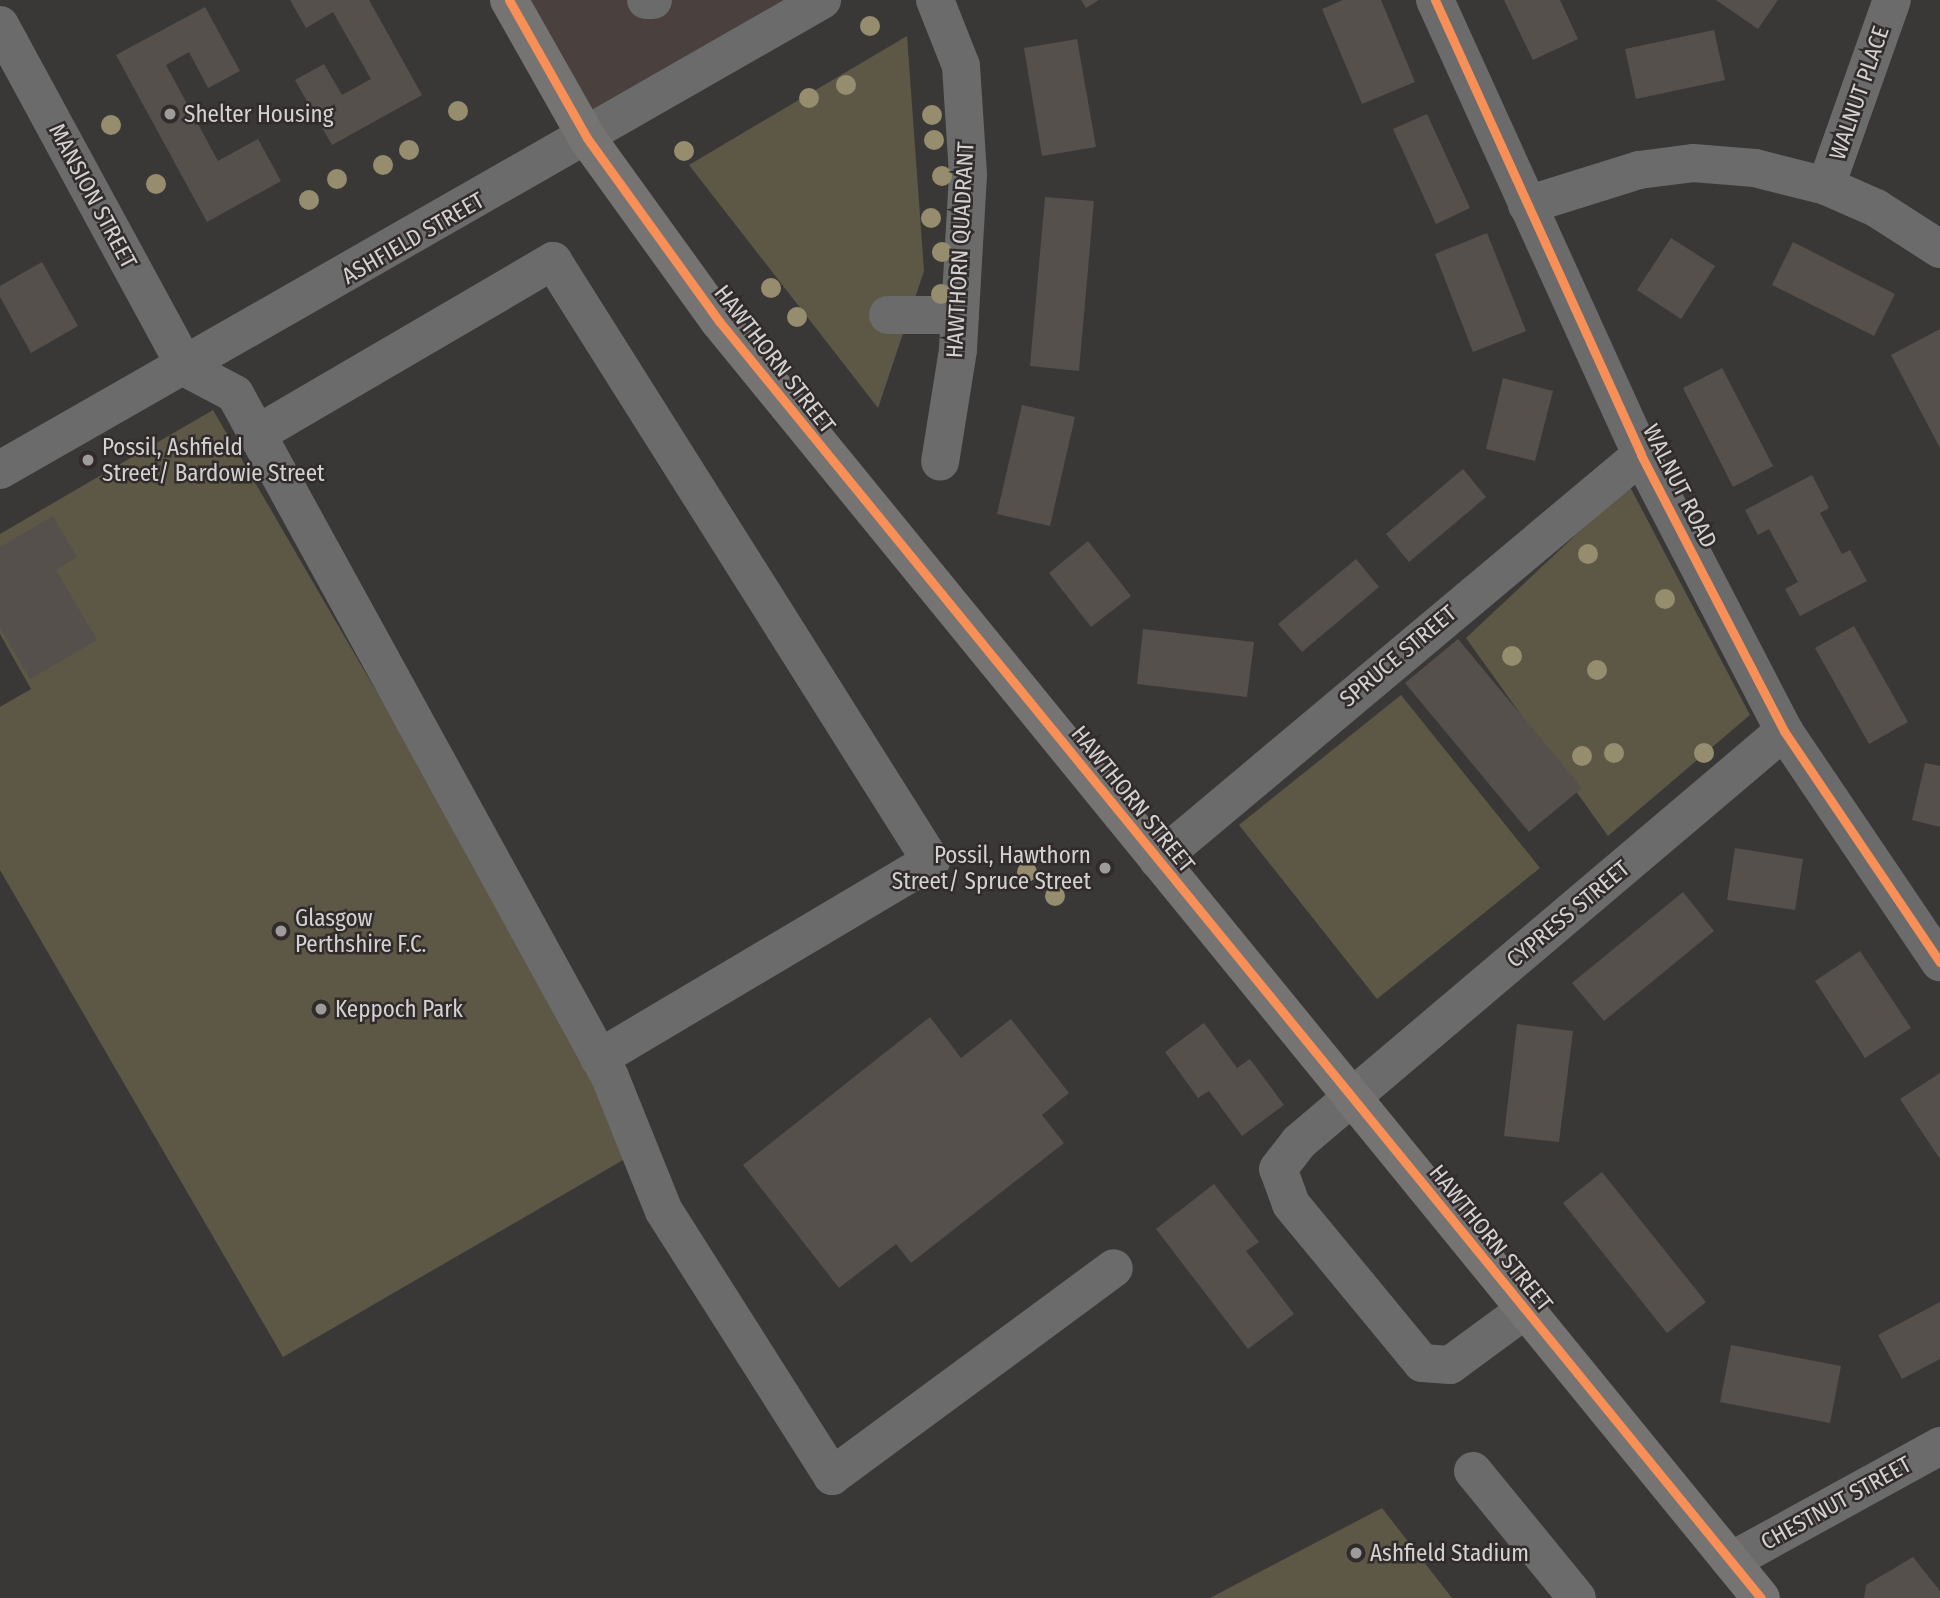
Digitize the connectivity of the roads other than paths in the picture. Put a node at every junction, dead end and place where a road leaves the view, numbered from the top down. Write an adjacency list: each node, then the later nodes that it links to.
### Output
1 (509, 0): 9 (main road, HAWTHORN STREET)
2 (646, 0): 3 (street)
3 (653, 0)
4 (822, 0): 9 (street, ASHFIELD STREET)
5 (935, 0): 13 (street, HAWTHORN QUADRANT)
6 (1435, 0): 11 (street, WALNUT ROAD)
7 (1892, 0): 10 (street, WALNUT PLACE)
8 (0, 25): 15 (street, MANSION STREET)
9 (587, 138): 15 (street, ASHFIELD STREET); 21 (main road, HAWTHORN STREET)
10 (1826, 186): 11 (street); 12 (street)
11 (1527, 205): 17 (street, WALNUT ROAD)
12 (1940, 249)
13 (960, 314): 14 (street); 18 (street, HAWTHORN QUADRANT)
14 (888, 315)
15 (186, 368): 16 (street); 19 (street, ASHFIELD STREET)
16 (257, 434): 23 (street); 23 (street)
17 (1641, 455): 20 (street, WALNUT ROAD); 21 (street, SPRUCE STREET)
18 (940, 462)
19 (0, 470)
20 (1784, 730): 22 (street, WALNUT ROAD); 24 (street, CYPRESS STREET)
21 (1158, 860): 24 (main road, HAWTHORN STREET)
22 (1940, 962)
23 (599, 1058): 25 (street)
24 (1353, 1098): 26 (main road, HAWTHORN STREET); 26 (street, CYPRESS STREET)
25 (1114, 1268)
26 (1525, 1310): 29 (main road, HAWTHORN STREET)
27 (1940, 1446): 29 (street, CHESTNUT STREET)
28 (1473, 1471): 31 (street)
29 (1731, 1561): 30 (main road, HAWTHORN STREET)
30 (1757, 1597)
31 (1577, 1598)

